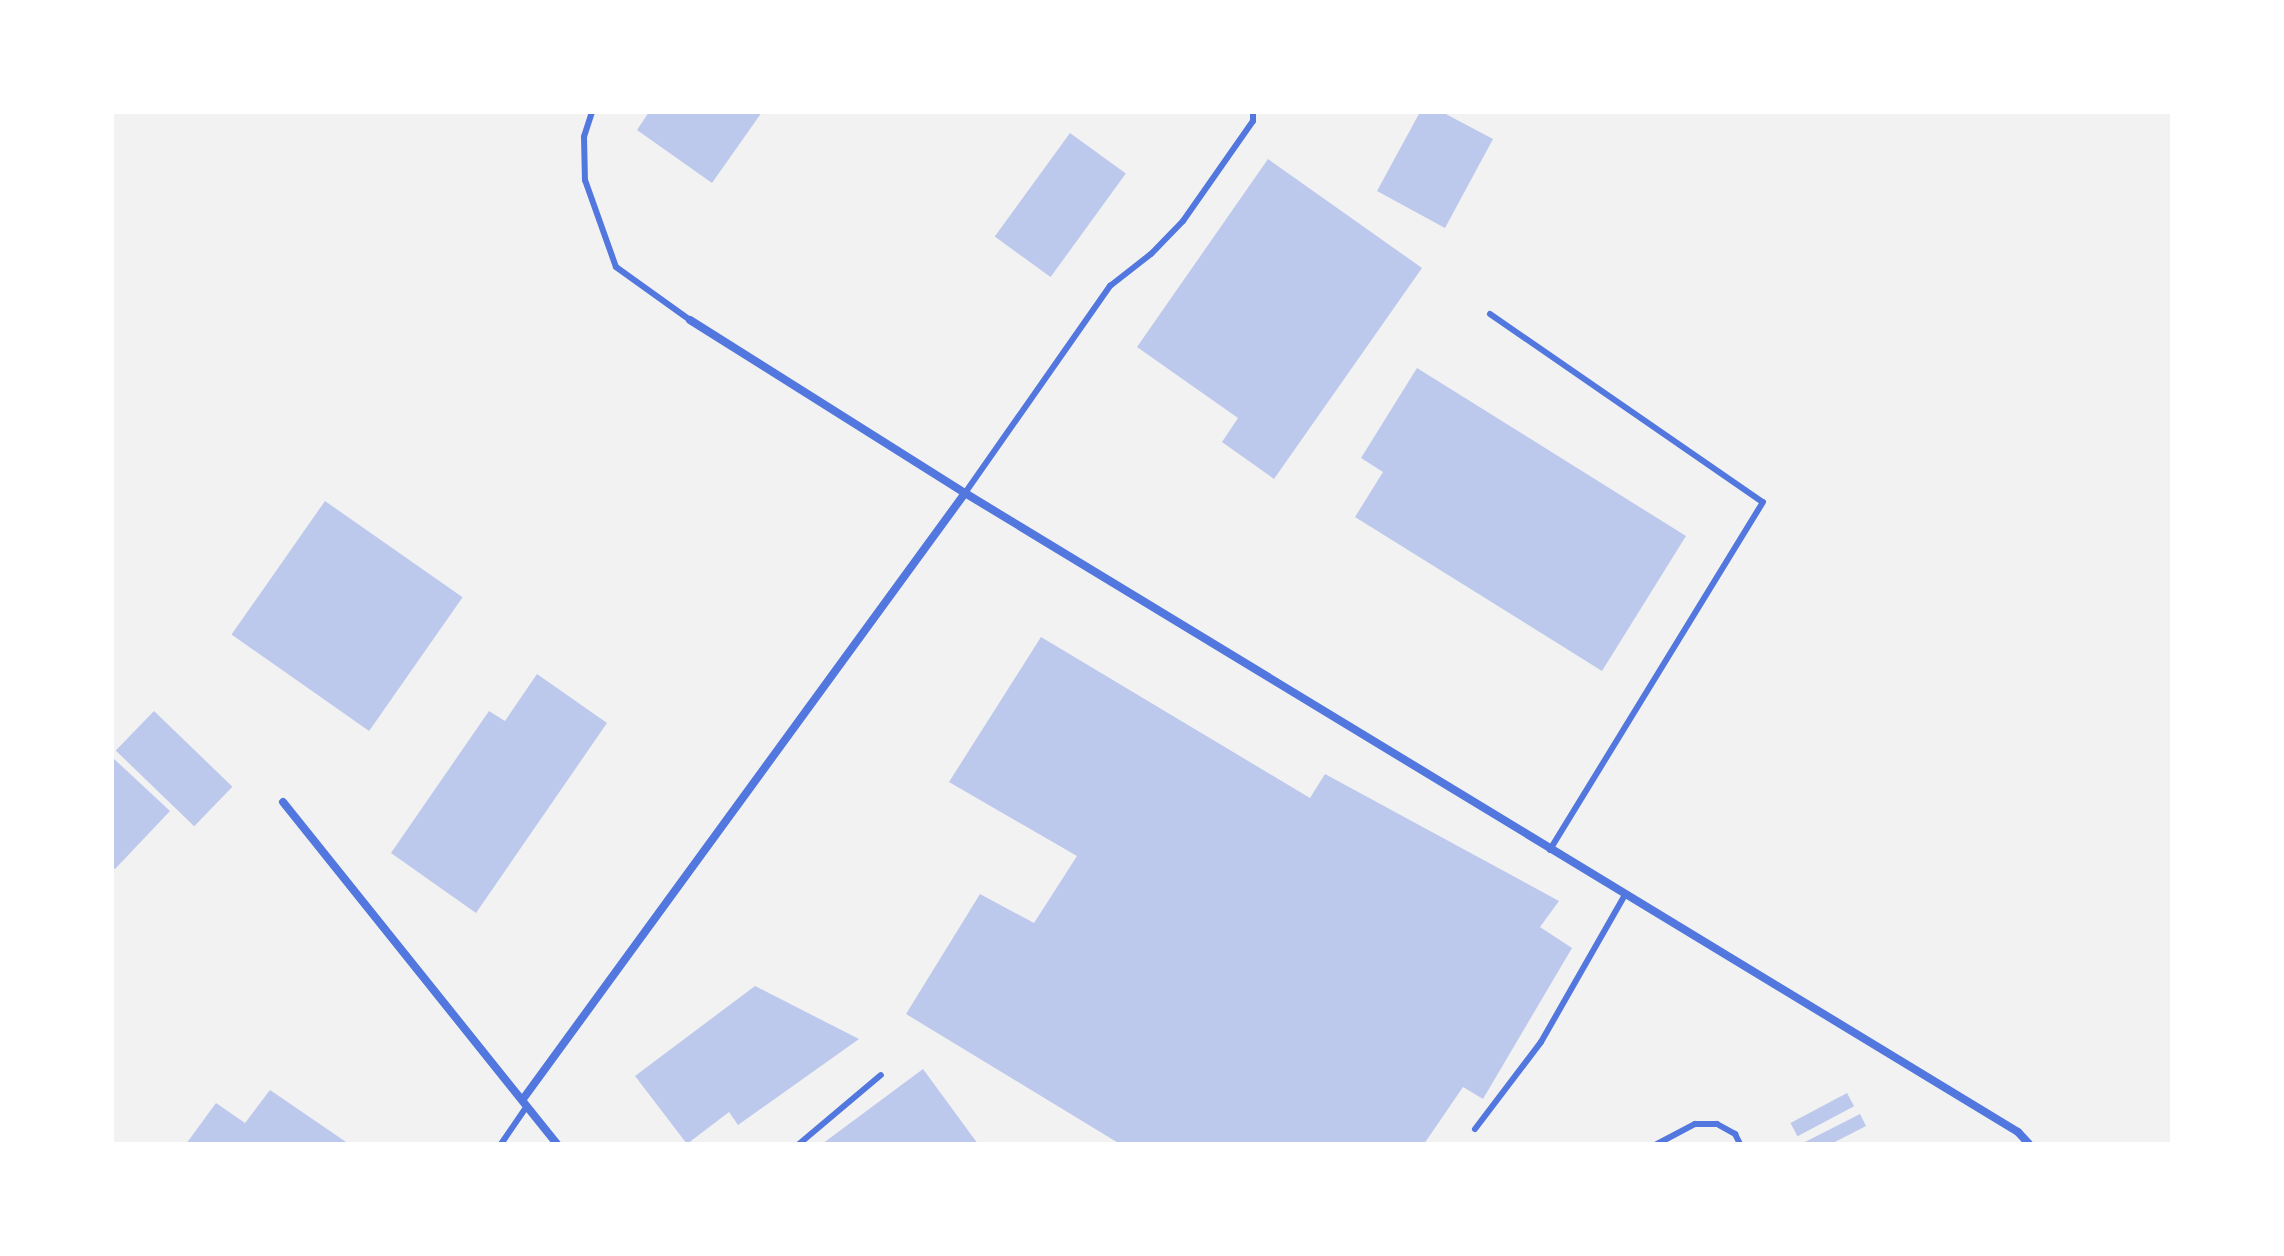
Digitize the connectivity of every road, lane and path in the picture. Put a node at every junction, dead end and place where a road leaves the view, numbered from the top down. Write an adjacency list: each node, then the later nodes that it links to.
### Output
1 (592, 112): 4 (lane)
2 (1253, 112): 5 (lane)
3 (1490, 314): 7 (lane)
4 (690, 320): 5 (street)
5 (965, 493): 7 (street); 10 (street)
6 (283, 802): 10 (street)
7 (1550, 850): 8 (street)
8 (1625, 895): 11 (lane); 17 (street)
9 (881, 1075): 14 (lane)
10 (525, 1103): 12 (lane); 13 (street)
11 (1475, 1129)
12 (501, 1144)
13 (557, 1144)
14 (799, 1144)
15 (1657, 1144): 16 (lane)
16 (1740, 1144)
17 (2029, 1144)

